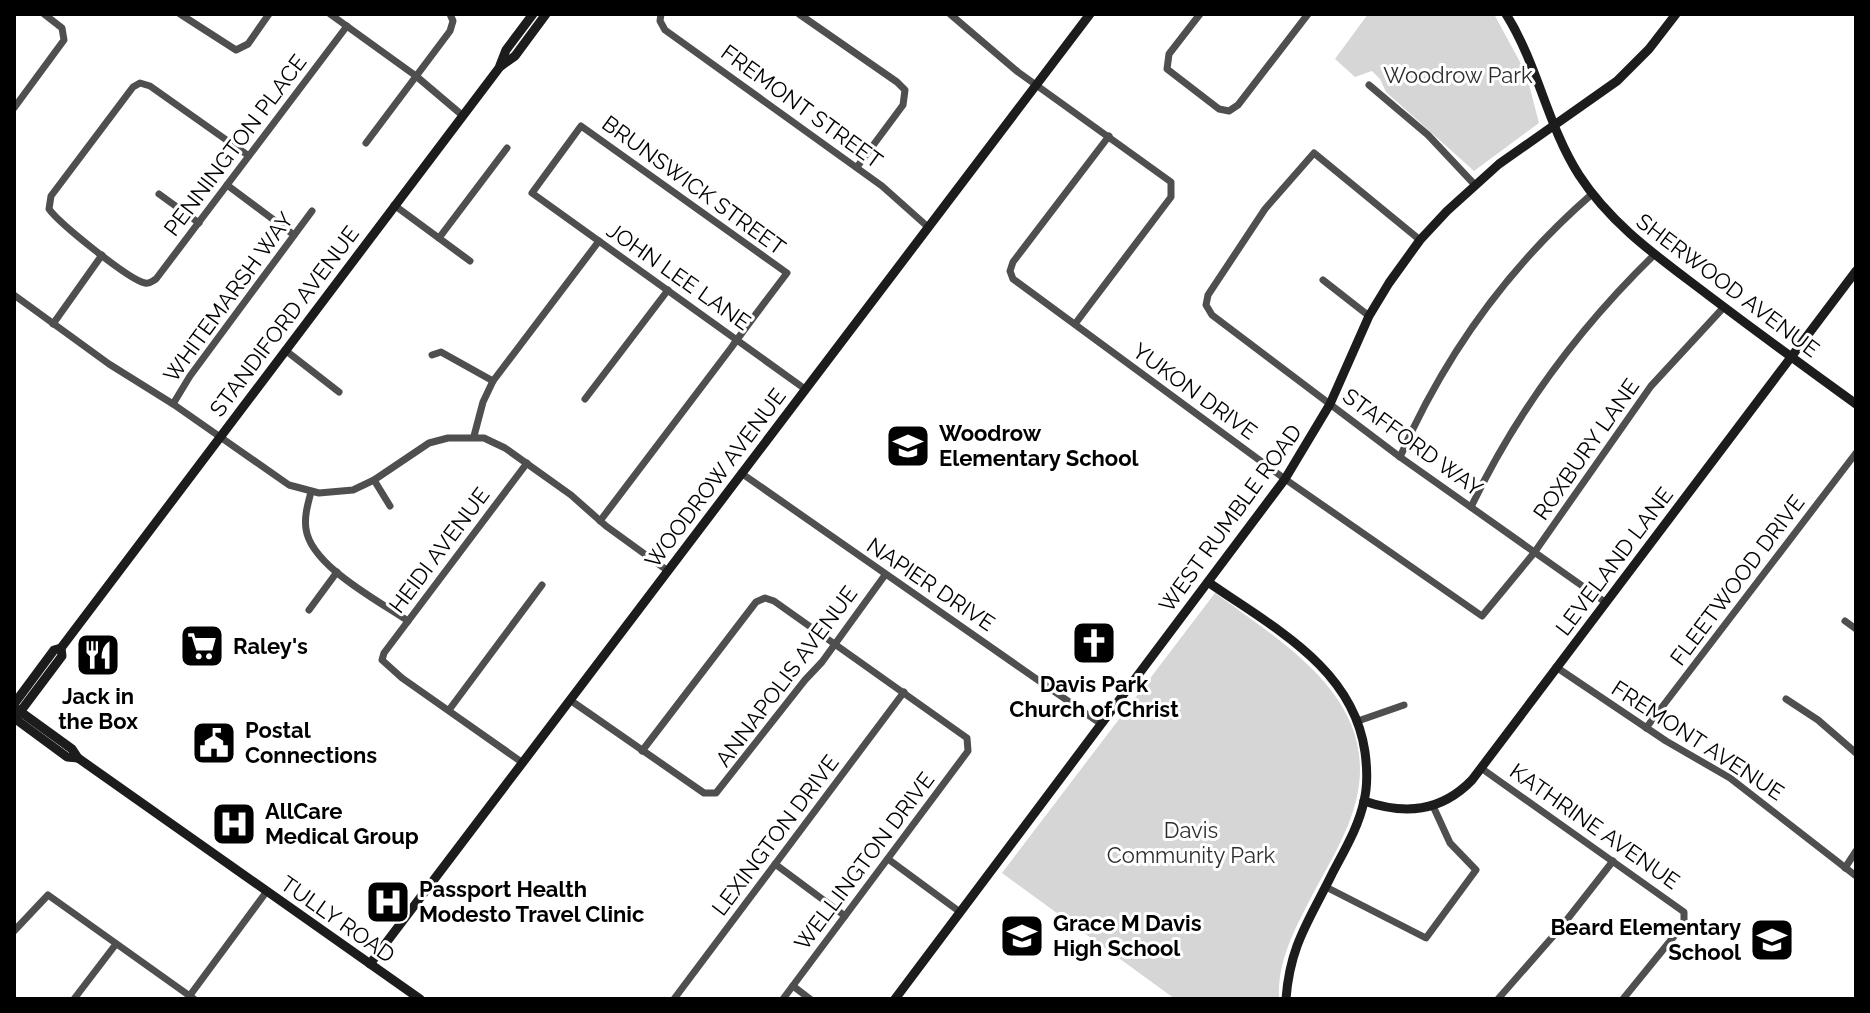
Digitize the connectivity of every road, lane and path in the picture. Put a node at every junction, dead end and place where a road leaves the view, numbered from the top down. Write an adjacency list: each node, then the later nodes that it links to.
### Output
1 (44, 14): 21 (street)
2 (180, 14): 3 (street)
3 (269, 14)
4 (330, 14): 16 (street)
5 (533, 14): 17 (street, STANDIFORD AVENUE)
6 (546, 14): 17 (street)
7 (661, 14): 28 (street, FREMONT STREET)
8 (799, 14): 28 (street)
9 (950, 14): 19 (street)
10 (1090, 14): 19 (street, WOODROW AVENUE)
11 (1200, 14): 12 (street)
12 (1308, 14)
13 (1506, 14): 23 (street, SHERWOOD AVENUE)
14 (1676, 14): 23 (street, WEST RUMBLE ROAD)
15 (451, 17): 18 (street)
16 (347, 26): 18 (street); 27 (street, PENNINGTON PLACE)
17 (499, 68): 22 (street, STANDIFORD AVENUE)
18 (416, 76): 22 (street); 25 (street)
19 (1036, 84): 24 (street); 37 (street, WOODROW AVENUE)
20 (1369, 85): 30 (street)
21 (15, 103)
22 (462, 115): 34 (street, STANDIFORD AVENUE)
23 (1552, 124): 30 (street, WEST RUMBLE ROAD); 33 (street, SHERWOOD AVENUE)
24 (1109, 136): 52 (street); 52 (street, YUKON DRIVE)
25 (366, 143)
26 (507, 148): 39 (street)
27 (249, 156): 29 (street, PENNINGTON PLACE); 42 (street)
28 (857, 167): 37 (street, FREMONT STREET)
29 (227, 185): 36 (street, PENNINGTON PLACE); 38 (street)
30 (1475, 185): 40 (street, WEST RUMBLE ROAD)
31 (532, 193): 41 (street, JOHN LEE LANE); 53 (street, BRUNSWICK STREET)
32 (159, 194): 36 (street)
33 (1592, 194): 43 (street, SHERWOOD AVENUE); 67 (street)
34 (394, 205): 39 (street); 54 (street, STANDIFORD AVENUE)
35 (312, 211): 38 (street, WHITEMARSH WAY)
36 (199, 223): 42 (street, PENNINGTON PLACE)
37 (928, 227): 58 (street, WOODROW AVENUE)
38 (294, 235): 61 (street, WHITEMARSH WAY)
39 (439, 238): 44 (street)
40 (1420, 240): 50 (street, WEST RUMBLE ROAD); 62 (street, STAFFORD WAY)
41 (599, 241): 47 (street, JOHN LEE LANE); 57 (street)
42 (102, 255): 51 (street)
43 (1654, 255): 49 (street, SHERWOOD AVENUE); 74 (street)
44 (470, 261)
45 (1856, 271): 56 (street, LEVELAND LANE)
46 (1323, 280): 50 (street)
47 (668, 290): 53 (street, JOHN LEE LANE); 60 (street)
48 (14, 295): 51 (street)
49 (1724, 307): 56 (street, SHERWOOD AVENUE); 76 (street, ROXBURY LANE)
50 (1369, 316): 62 (street, WEST RUMBLE ROAD)
51 (53, 324): 61 (street)
52 (1075, 324): 70 (street, YUKON DRIVE)
53 (738, 339): 58 (street, JOHN LEE LANE); 75 (street)
54 (285, 350): 59 (street); 64 (street, STANDIFORD AVENUE)
55 (432, 355): 57 (street)
56 (1791, 357): 63 (street, SHERWOOD AVENUE); 82 (street, LEVELAND LANE)
57 (493, 381): 65 (street)
58 (805, 389): 69 (street, WOODROW AVENUE)
59 (339, 392)
60 (585, 399)
61 (173, 404): 64 (street)
62 (1330, 404): 67 (street, STAFFORD WAY); 70 (street, WEST RUMBLE ROAD)
63 (1856, 404)
64 (219, 436): 72 (street); 95 (street, STANDIFORD AVENUE)
65 (474, 436): 68 (street); 71 (street)
66 (1856, 453): 98 (street, FLEETWOOD DRIVE)
67 (1400, 457): 74 (street, STAFFORD WAY)
68 (527, 463): 75 (street); 85 (street, HEIDI AVENUE)
69 (741, 473): 77 (street, WOODROW AVENUE); 79 (street, NAPIER DRIVE)
70 (1285, 479): 80 (street, WEST RUMBLE ROAD); 84 (street, YUKON DRIVE)
71 (374, 480): 72 (street); 73 (street)
72 (311, 492): 78 (street)
73 (390, 506)
74 (1471, 507): 76 (street, STAFFORD WAY)
75 (600, 521): 77 (street)
76 (1534, 553): 82 (street, STAFFORD WAY); 84 (street, ROXBURY LANE)
77 (668, 571): 92 (street, WOODROW AVENUE)
78 (337, 572): 83 (street); 85 (street)
79 (885, 575): 88 (street, ANNAPOLIS AVENUE); 97 (street, NAPIER DRIVE)
80 (1208, 582): 96 (street); 97 (street, WEST RUMBLE ROAD)
81 (542, 585): 94 (street)
82 (1605, 602): 89 (street, LEVELAND LANE)
83 (309, 610)
84 (1482, 616)
85 (408, 621): 94 (street, HEIDI AVENUE)
86 (1845, 621): 87 (street)
87 (1856, 629)
88 (836, 644): 90 (street); 99 (street, ANNAPOLIS AVENUE); 99 (street)
89 (1556, 667): 98 (street, FREMONT AVENUE); 102 (street, LEVELAND LANE)
90 (904, 692): 106 (street, WELLINGTON DRIVE); 108 (street, LEXINGTON DRIVE)
91 (1786, 699): 100 (street)
92 (570, 700): 99 (street); 101 (street, WOODROW AVENUE)
93 (1404, 705): 96 (street)
94 (449, 710): 101 (street)
95 (15, 714): 112 (street, TULLY ROAD)
96 (1358, 721): 103 (street)
97 (1101, 724): 113 (street, WEST RUMBLE ROAD)
98 (1646, 728): 109 (street, FREMONT AVENUE)
99 (642, 751)
100 (1856, 753)
101 (523, 763): 117 (street, WOODROW AVENUE)
102 (1481, 768): 104 (street, LEVELAND LANE); 107 (street, KATHRINE AVENUE)
103 (1364, 801): 104 (street, LEVELAND LANE); 111 (street)
104 (1433, 806): 111 (street)
105 (1856, 851): 109 (street)
106 (888, 859): 113 (street); 114 (street, WELLINGTON DRIVE)
107 (1613, 861): 127 (street); 128 (street, KATHRINE AVENUE)
108 (775, 864): 114 (street); 122 (street, LEXINGTON DRIVE)
109 (1845, 868): 110 (street, FREMONT AVENUE)
110 (1856, 876)
111 (1326, 887): 126 (street)
112 (267, 891): 117 (street, TULLY ROAD); 119 (street)
113 (960, 912): 125 (street, WEST RUMBLE ROAD)
114 (845, 916): 118 (street, WELLINGTON DRIVE)
115 (14, 931): 116 (street)
116 (116, 944): 119 (street); 121 (street)
117 (370, 964): 120 (street, TULLY ROAD)
118 (793, 986): 123 (street, WELLINGTON DRIVE); 124 (street)
119 (190, 998)
120 (417, 998)
121 (74, 999)
122 (674, 999)
123 (783, 999)
124 (810, 999)
125 (895, 999)
126 (1286, 999)
127 (1498, 999)
128 (1623, 999)

